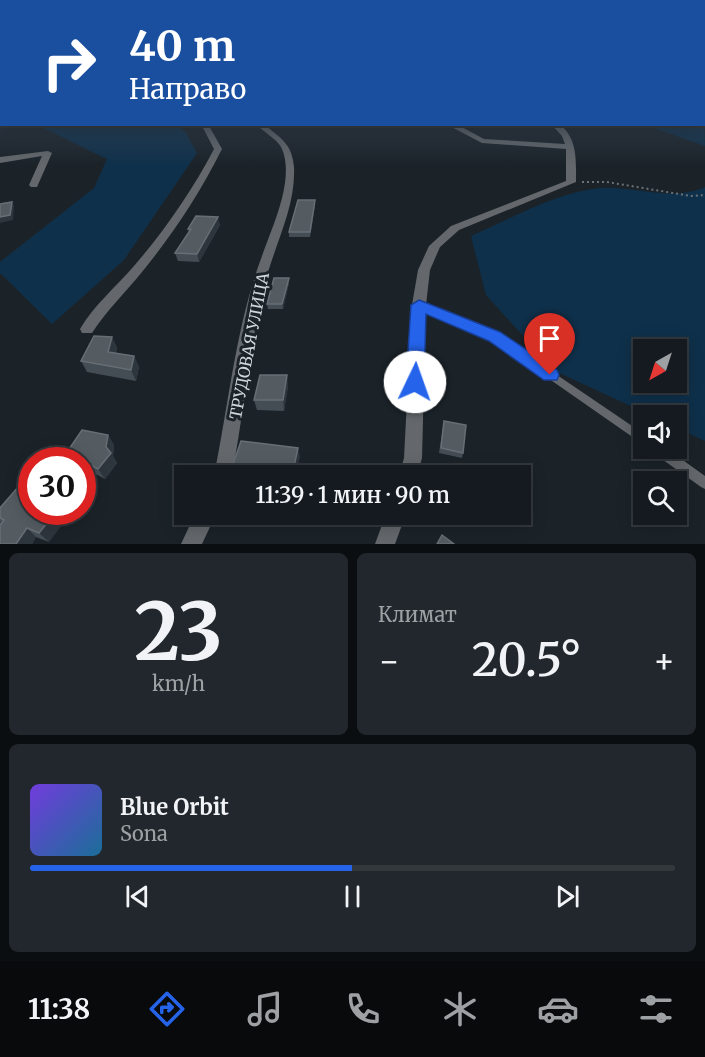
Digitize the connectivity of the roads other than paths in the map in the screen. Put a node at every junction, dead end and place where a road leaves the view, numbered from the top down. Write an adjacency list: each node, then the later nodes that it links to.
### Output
1 (205, 126): 9 (street)
2 (261, 126): 12 (street, ТРУДОВАЯ УЛИЦА)
3 (453, 126): 5 (street)
4 (558, 126): 5 (street)
5 (570, 147): 8 (street)
6 (0, 160): 7 (street)
7 (34, 185)
8 (419, 305): 10 (lane); 13 (street)
9 (87, 329)
10 (633, 432)
11 (671, 459): 14 (lane)
12 (225, 465)
13 (410, 465)
14 (705, 483)
15 (200, 525): 17 (street)
16 (392, 525): 18 (street)
17 (191, 544)
18 (385, 544)

